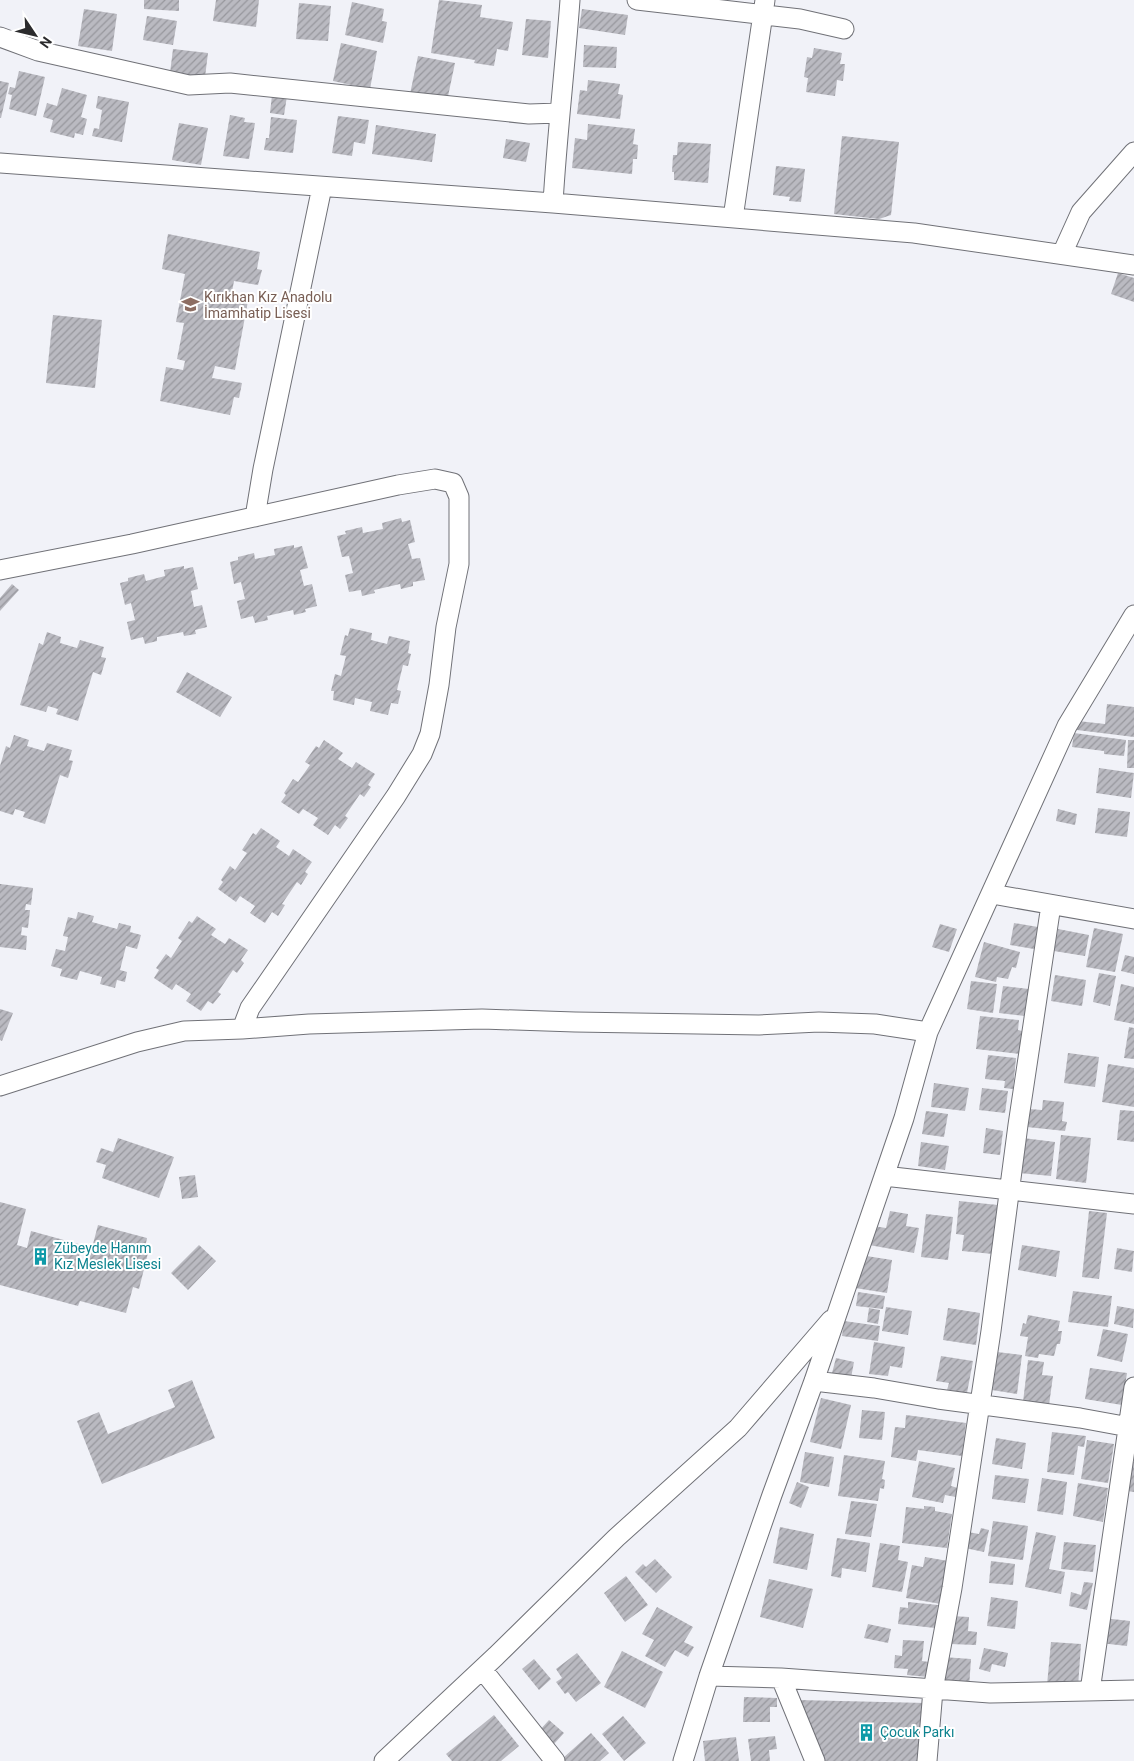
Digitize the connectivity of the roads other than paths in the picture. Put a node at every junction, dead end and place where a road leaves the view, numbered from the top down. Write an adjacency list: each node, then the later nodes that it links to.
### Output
1 (570, 0): 6 (street)
2 (638, 0): 3 (street)
3 (764, 7): 4 (street); 11 (street)
4 (844, 29)
5 (0, 37): 6 (street)
6 (559, 113): 10 (street)
7 (1134, 152): 12 (street)
8 (0, 164): 9 (street)
9 (322, 187): 10 (street); 14 (street)
10 (553, 203): 11 (street)
11 (733, 218): 12 (street)
12 (1062, 254): 13 (street)
13 (1134, 265)
14 (254, 517): 15 (street); 20 (street)
15 (0, 570)
16 (1134, 615): 17 (street)
17 (992, 894): 18 (street); 21 (street)
18 (1052, 905): 19 (street); 24 (street)
19 (1134, 919)
20 (242, 1029): 21 (street); 22 (street)
21 (928, 1032): 23 (street)
22 (0, 1086)
23 (884, 1176): 24 (street); 26 (street)
24 (1010, 1190): 25 (street); 29 (street)
25 (1134, 1204)
26 (837, 1312): 27 (street); 31 (street)
27 (814, 1381): 29 (street); 32 (street)
28 (1134, 1388): 30 (street)
29 (979, 1405): 30 (street); 34 (street)
30 (1130, 1427): 36 (street)
31 (482, 1669): 37 (street); 38 (street)
32 (709, 1676): 33 (street); 39 (street)
33 (781, 1678): 34 (street); 40 (street)
34 (933, 1690): 36 (street); 41 (street)
35 (1134, 1690): 36 (street)
36 (1090, 1691)
37 (389, 1759)
38 (555, 1761)
39 (683, 1761)
40 (815, 1761)
41 (927, 1761)

